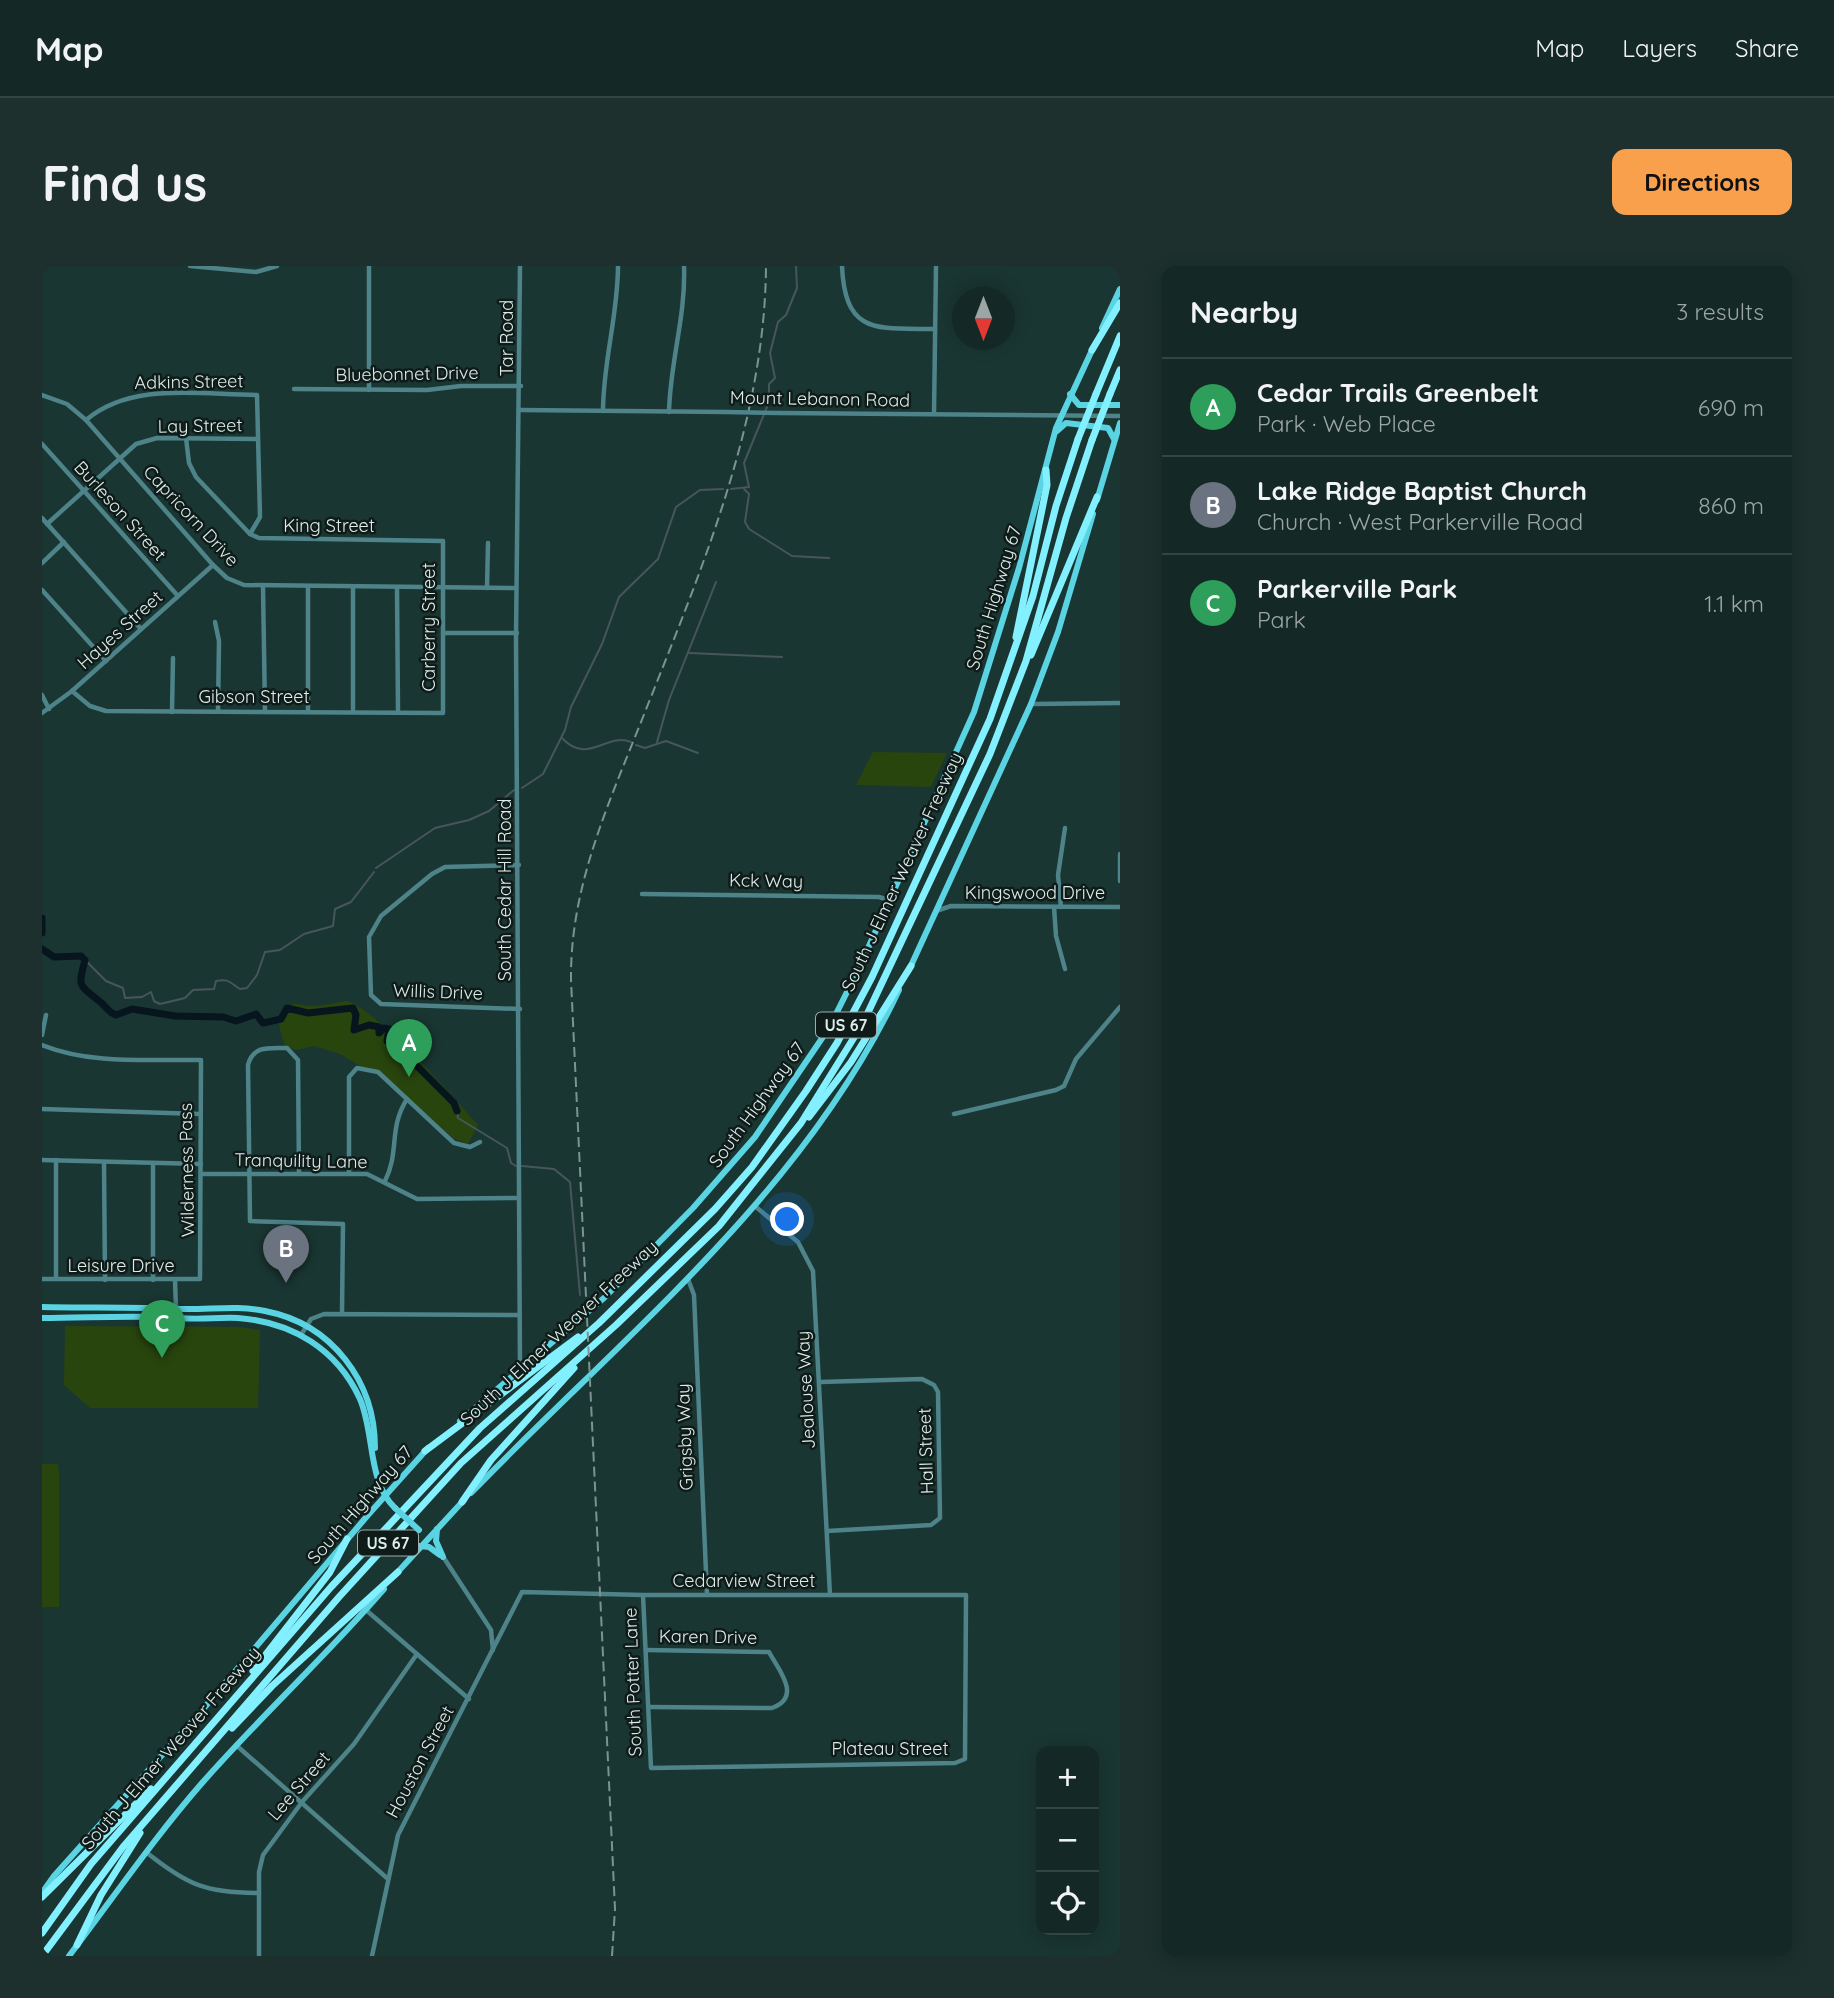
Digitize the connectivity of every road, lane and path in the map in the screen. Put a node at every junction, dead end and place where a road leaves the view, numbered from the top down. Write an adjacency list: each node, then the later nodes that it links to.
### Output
1 (190, 266): 2 (street)
2 (277, 266)
3 (369, 266): 17 (street)
4 (520, 266): 15 (street, Tar Road)
5 (618, 266): 22 (street)
6 (684, 266): 23 (street)
7 (842, 266): 11 (street)
8 (936, 266): 11 (street)
9 (1120, 289): 13 (main road, South Highway 67)
10 (1120, 303): 13 (highway)
11 (935, 328): 24 (street)
12 (1120, 336): 62 (highway, South J Elmer Weaver Freeway / US 67, bridge)
13 (1092, 350): 18 (main road, South Highway 67)
14 (1120, 370): 61 (highway, South J Elmer Weaver Freeway / US 67, bridge)
15 (521, 386): 17 (street, Bluebonnet Drive); 21 (street, Tar Road)
16 (294, 389): 17 (street, Bluebonnet Drive)
17 (369, 390)
18 (1070, 394): 20 (main road); 25 (main road, South Highway 67)
19 (42, 395): 27 (street, Capricorn Drive)
20 (1120, 405)
21 (520, 410): 22 (street, Mount Lebanon Road); 52 (street, South Cedar Hill Road)
22 (603, 411): 23 (street, Mount Lebanon Road)
23 (668, 412): 24 (street, Mount Lebanon Road, bridge)
24 (934, 414): 25 (street, Mount Lebanon Road)
25 (1062, 416): 26 (street, Mount Lebanon Road); 29 (main road, South Highway 67)
26 (1120, 416)
27 (86, 420): 31 (street, Adkins Street); 34 (street, Capricorn Drive)
28 (1120, 423): 32 (main road)
29 (1056, 432): 32 (main road); 35 (main road, South Highway 67)
30 (186, 438): 31 (street, Lay Street); 34 (street, Lay Street); 40 (street)
31 (258, 439): 40 (street)
32 (1114, 440): 37 (main road)
33 (42, 444): 36 (street, Burleson Street)
34 (120, 458): 36 (street, Lay Street); 45 (street, Capricorn Drive)
35 (1046, 470): 62 (highway); 82 (main road, South Highway 67)
36 (83, 491): 39 (street, Lay Street); 54 (street, Burleson Street)
37 (1097, 497): 61 (highway); 66 (main road)
38 (42, 518): 39 (street)
39 (47, 524): 42 (street)
40 (250, 534): 41 (street, King Street)
41 (443, 541): 48 (street, Carberry Street)
42 (64, 542): 44 (street); 56 (street)
43 (488, 543): 51 (street)
44 (42, 563)
45 (213, 565): 46 (street, Capricorn Drive); 54 (street, Hayes Street)
46 (263, 587): 49 (street, Capricorn Drive); 69 (street)
47 (353, 587): 49 (street, Capricorn Drive); 50 (street, Capricorn Drive); 72 (street)
48 (443, 587): 50 (street, Capricorn Drive); 51 (street, Capricorn Drive); 57 (street, Carberry Street)
49 (308, 588): 70 (street)
50 (397, 588): 73 (street)
51 (487, 588): 52 (street, Capricorn Drive)
52 (516, 588): 58 (street, South Cedar Hill Road)
53 (42, 590): 60 (street)
54 (178, 596): 56 (street, Hayes Street)
55 (215, 622): 68 (street)
56 (141, 629): 60 (street, Hayes Street)
57 (443, 633): 58 (street); 75 (street, Carberry Street)
58 (517, 633): 78 (street, South Cedar Hill Road)
59 (173, 658): 71 (street)
60 (106, 661): 63 (street, Hayes Street)
61 (1026, 661): 99 (highway, South J Elmer Weaver Freeway / US 67)
62 (1009, 672): 130 (highway, South J Elmer Weaver Freeway / US 67)
63 (72, 691): 67 (street, Hayes Street); 71 (street, Gibson Street)
64 (42, 695): 67 (street)
65 (1120, 703): 66 (street)
66 (1031, 704): 81 (main road)
67 (49, 709): 74 (street, Hayes Street)
68 (218, 710): 69 (street, Gibson Street); 71 (street, Gibson Street)
69 (265, 711): 70 (street, Gibson Street)
70 (308, 711): 72 (street, Gibson Street)
71 (172, 712)
72 (353, 712): 73 (street, Gibson Street)
73 (398, 712): 75 (street, Gibson Street)
74 (42, 713)
75 (443, 713)
76 (1065, 828): 85 (street)
77 (1120, 854): 79 (street)
78 (519, 865): 91 (street, South Cedar Hill Road); 91 (street, Willis Drive)
79 (1120, 881)
80 (642, 894): 82 (street, Kck Way)
81 (942, 898): 83 (street, Kingswood Drive); 87 (main road)
82 (889, 900): 134 (main road, South Highway 67)
83 (951, 906): 84 (street, Kingswood Drive); 87 (street, Kingswood Drive)
84 (1054, 907): 85 (street, Kingswood Drive); 89 (street)
85 (1061, 907): 86 (street, Kingswood Drive)
86 (1120, 907)
87 (935, 912): 88 (main road)
88 (911, 966): 99 (highway); 112 (main road)
89 (1065, 969)
90 (1120, 1007): 98 (street)
91 (520, 1009): 111 (street, South Cedar Hill Road)
92 (46, 1015): 93 (street)
93 (42, 1035)
94 (42, 1045): 97 (street, Wilderness Pass)
95 (407, 1099): 100 (street); 109 (street); 110 (street)
96 (42, 1109): 97 (street)
97 (200, 1114): 105 (street, Wilderness Pass)
98 (954, 1114)
99 (801, 1123): 133 (highway, South J Elmer Weaver Freeway / US 67)
100 (480, 1142)
101 (42, 1160): 102 (street)
102 (56, 1160): 103 (street); 114 (street)
103 (104, 1161): 104 (street); 117 (street)
104 (153, 1163): 105 (street); 118 (street)
105 (201, 1164): 106 (street, Wilderness Pass)
106 (202, 1174): 107 (street, Tranquility Lane); 115 (street, Wilderness Pass)
107 (249, 1174): 108 (street, Tranquility Lane); 108 (street); 124 (street)
108 (299, 1174): 109 (street, Tranquility Lane)
109 (349, 1174): 110 (street, Tranquility Lane)
110 (385, 1181): 111 (street, Tranquility Lane)
111 (519, 1198): 125 (street, South Cedar Hill Road)
112 (756, 1207): 116 (main road); 135 (street, Jealouse Way)
113 (42, 1279): 114 (street, Leisure Drive)
114 (56, 1279): 117 (street, Leisure Drive)
115 (200, 1279): 119 (street, Leisure Drive)
116 (688, 1279): 139 (main road); 149 (street, Grigsby Way)
117 (105, 1280): 118 (street, Leisure Drive)
118 (153, 1280): 119 (street, Leisure Drive)
119 (176, 1280): 122 (street)
120 (42, 1307): 121 (main road)
121 (84, 1308): 122 (main road); 127 (main road)
122 (176, 1308): 123 (main road); 128 (street)
123 (237, 1308): 129 (main road); 131 (main road)
124 (342, 1313): 125 (street); 131 (street)
125 (518, 1315): 134 (street, South Cedar Hill Road)
126 (42, 1318): 127 (main road)
127 (50, 1318): 128 (main road)
128 (176, 1318): 129 (main road)
129 (236, 1318): 132 (main road)
130 (599, 1323): 136 (highway); 158 (highway, South J Elmer Weaver Freeway / US 67)
131 (306, 1326): 132 (street); 137 (main road)
132 (301, 1335): 137 (main road)
133 (580, 1358): 139 (highway); 161 (highway, South J Elmer Weaver Freeway / US 67)
134 (520, 1369): 136 (main road, South Highway 67)
135 (820, 1382): 141 (street, Jealouse Way); 141 (street, Hall Street)
136 (425, 1451): 138 (main road, South Highway 67)
137 (375, 1460): 138 (main road)
138 (385, 1495): 142 (main road, bridge); 143 (main road, South Highway 67)
139 (462, 1502): 140 (main road)
140 (437, 1529): 142 (main road); 145 (main road)
141 (827, 1531): 150 (street, Jealouse Way)
142 (429, 1537): 144 (main road); 145 (street)
143 (348, 1539): 158 (highway); 170 (main road, South Highway 67)
144 (420, 1546): 145 (main road); 146 (main road)
145 (443, 1557): 153 (street)
146 (398, 1573): 152 (main road); 161 (highway)
147 (522, 1592): 148 (street, Cedarview Street); 154 (street, Houston Street)
148 (643, 1595): 149 (street, Cedarview Street); 155 (street, South Potter Lane)
149 (707, 1595): 150 (street, Cedarview Street)
150 (830, 1595): 151 (street, Cedarview Street)
151 (967, 1595): 163 (street, Plateau Street)
152 (365, 1609): 156 (street); 162 (main road)
153 (491, 1630): 154 (street); 157 (street)
154 (504, 1630): 157 (street, Houston Street)
155 (646, 1650): 160 (street, South Potter Lane); 160 (street, Karen Drive)
156 (417, 1654): 159 (street); 165 (street, Lee Street)
157 (492, 1655): 159 (street, Houston Street)
158 (237, 1697): 164 (highway, South J Elmer Weaver Freeway / US 67)
159 (469, 1699): 168 (street, Houston Street)
160 (649, 1707): 163 (street, South Potter Lane)
161 (212, 1743): 166 (highway, South J Elmer Weaver Freeway / US 67)
162 (236, 1745): 165 (street); 167 (main road)
163 (651, 1768)
164 (166, 1778): 170 (highway); 171 (highway, South J Elmer Weaver Freeway / US 67)
165 (302, 1802): 168 (street); 169 (street, Lee Street)
166 (152, 1812): 172 (highway); 173 (highway, South J Elmer Weaver Freeway / US 67)
167 (146, 1852): 169 (street); 172 (main road)
168 (388, 1879): 176 (street, Houston Street)
169 (259, 1893): 175 (street, Lee Street)
170 (42, 1895)
171 (42, 1933)
172 (77, 1945): 174 (main road)
173 (42, 1956)
174 (69, 1956)
175 (259, 1956)
176 (372, 1956)

